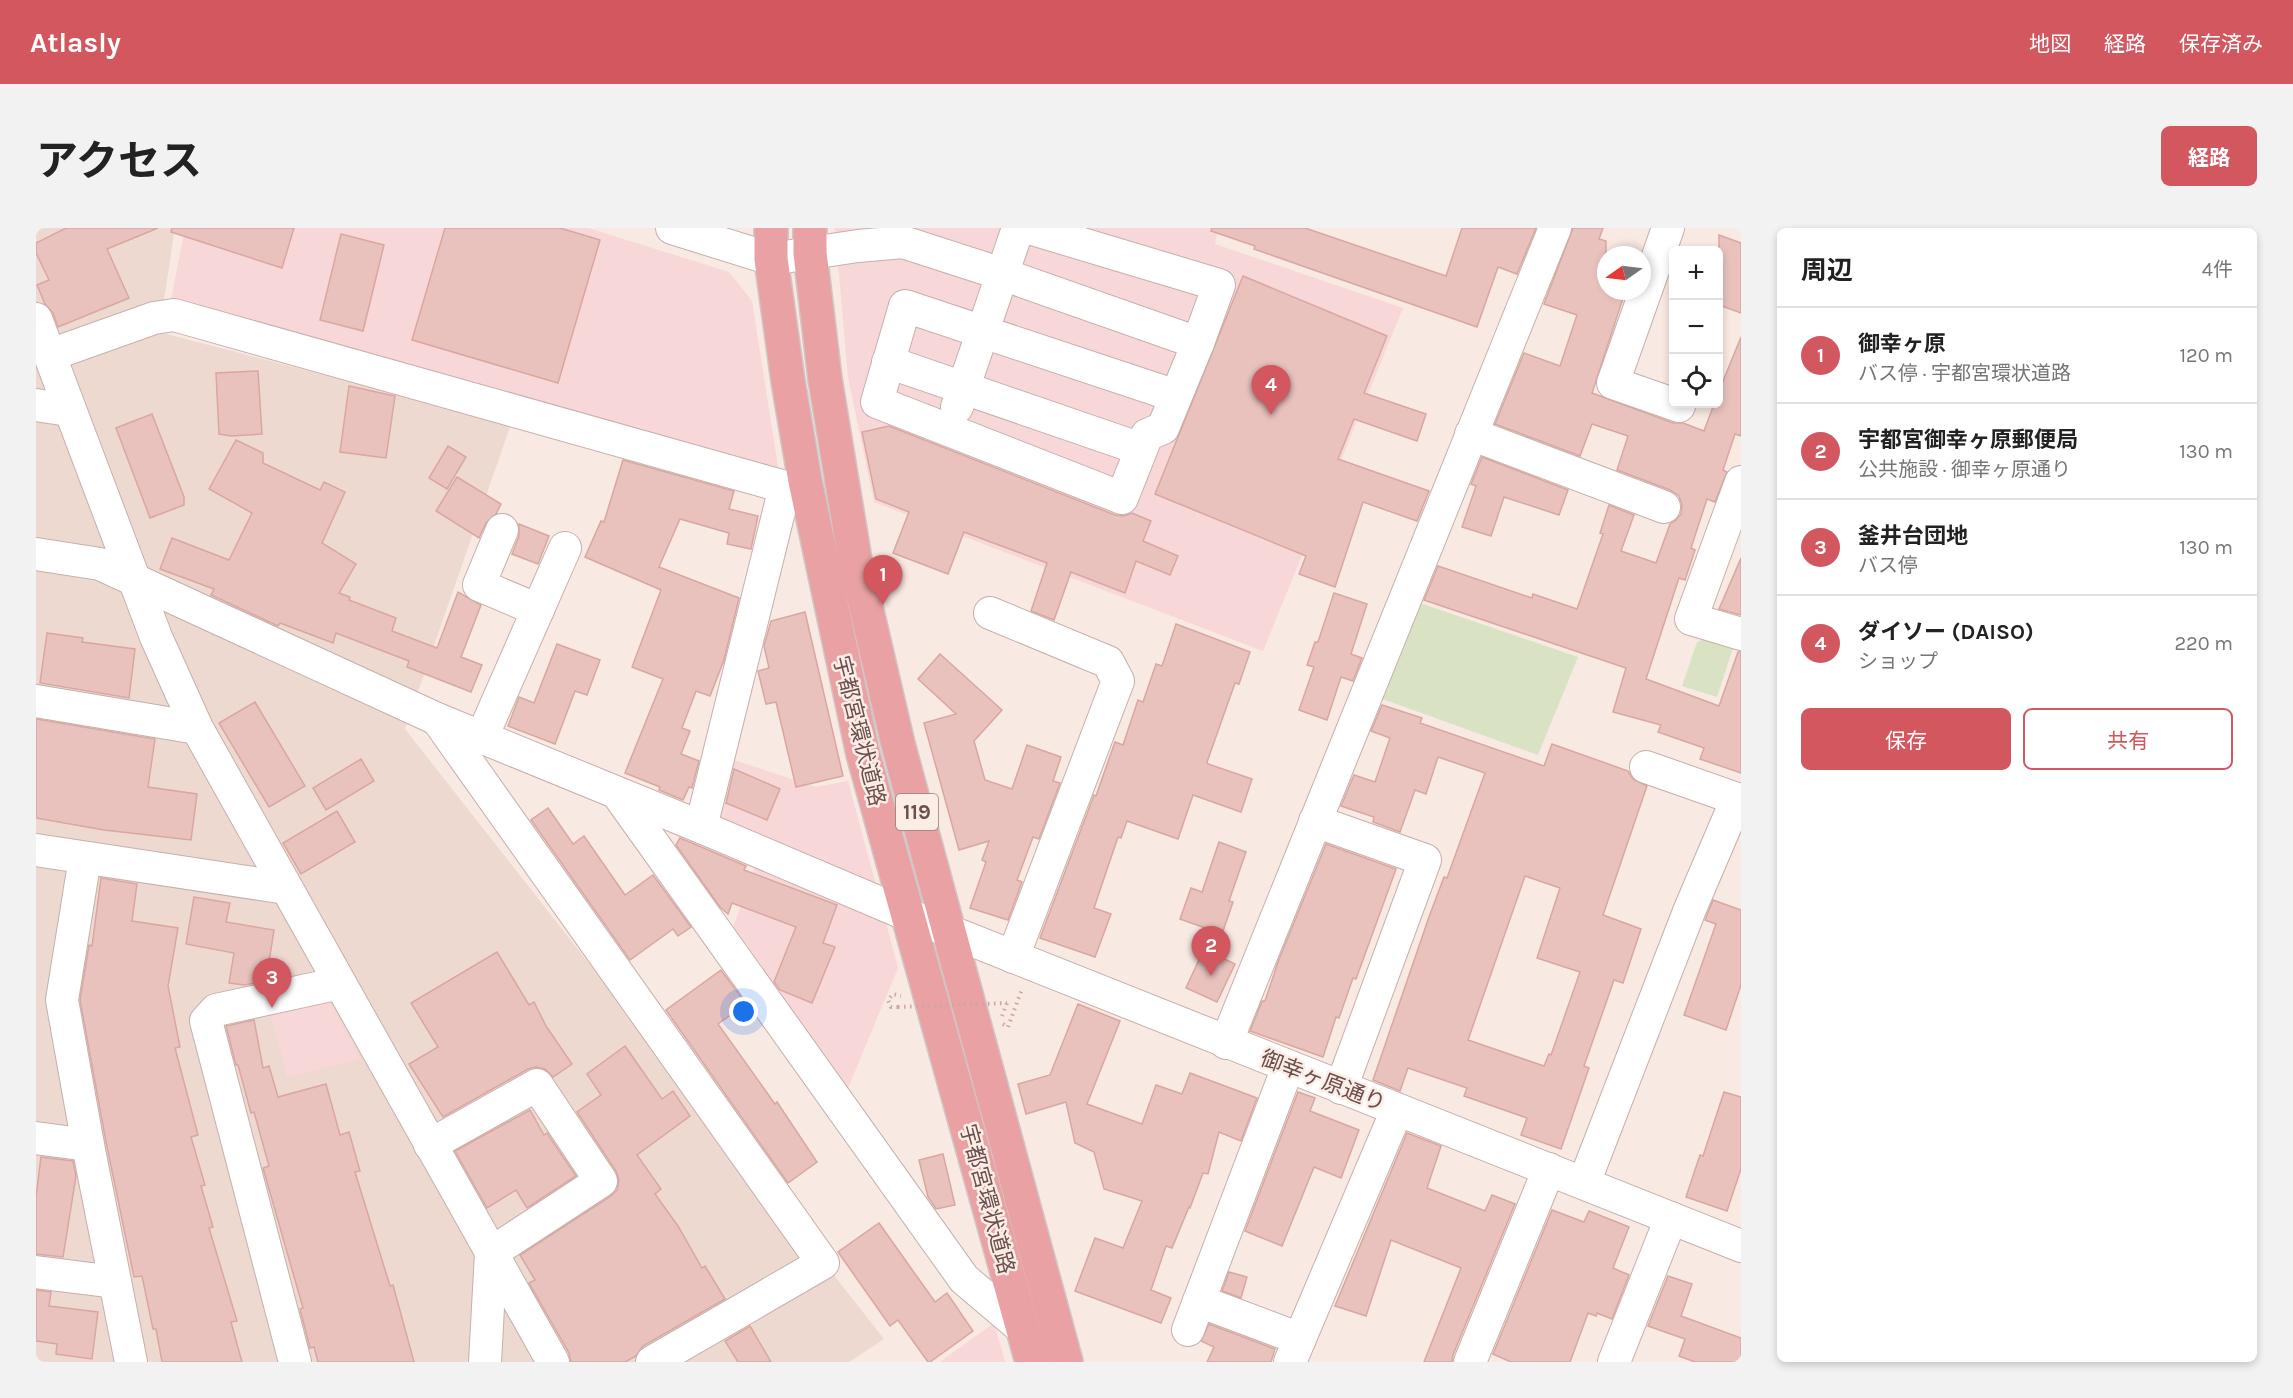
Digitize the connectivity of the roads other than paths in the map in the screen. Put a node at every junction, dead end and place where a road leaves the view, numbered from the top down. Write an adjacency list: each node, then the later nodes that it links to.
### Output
1 (672, 228): 8 (street)
2 (1018, 228): 9 (street)
3 (1029, 228): 12 (street)
4 (1554, 228): 21 (street)
5 (1668, 228): 17 (street)
6 (861, 237): 7 (street); 9 (street)
7 (810, 241): 8 (street); 45 (highway, 宇都宮環状道路 / 119)
8 (771, 244): 24 (highway, 宇都宮環状道路 / 119)
9 (1002, 274): 11 (street); 12 (street)
10 (36, 319): 13 (street)
11 (983, 331): 14 (street); 15 (street); 16 (street)
12 (1198, 343): 16 (street)
13 (50, 355): 19 (street); 24 (street)
14 (888, 362): 15 (street); 20 (street)
15 (964, 388): 20 (street); 22 (street)
16 (1176, 396): 22 (street)
17 (1669, 403)
18 (36, 405): 19 (street)
19 (69, 410): 29 (street)
20 (949, 431): 22 (street)
21 (1471, 434): 25 (street); 39 (street)
22 (1141, 449)
23 (1741, 482): 32 (street)
24 (795, 484): 40 (street); 44 (highway, 宇都宮環状道路 / 119)
25 (1664, 507)
26 (501, 530): 30 (street)
27 (566, 548): 30 (street)
28 (36, 554): 29 (street, 御幸ヶ原通り)
29 (135, 580): 34 (street, 御幸ヶ原通り); 35 (street)
30 (538, 610): 36 (street)
31 (990, 613): 46 (street)
32 (1741, 634)
33 (36, 701): 35 (street)
34 (437, 719): 36 (street, 御幸ヶ原通り); 71 (street)
35 (197, 728): 43 (street)
36 (482, 738): 38 (street, 御幸ヶ原通り)
37 (1646, 767): 57 (street)
38 (617, 793): 40 (street, 御幸ヶ原通り); 64 (street)
39 (1315, 821): 49 (street); 51 (street)
40 (701, 827): 44 (street, 御幸ヶ原通り)
41 (36, 850): 42 (street)
42 (85, 858): 43 (street); 48 (street)
43 (286, 888): 47 (street)
44 (906, 914): 45 (street, 御幸ヶ原通り); 64 (highway, 宇都宮環状道路 / 119)
45 (948, 930): 46 (street, 御幸ヶ原通り); 73 (highway, 宇都宮環状道路 / 119)
46 (1018, 971): 49 (street, 御幸ヶ原通り)
47 (340, 983): 55 (street); 68 (street)
48 (49, 998): 54 (street)
49 (1226, 1043): 50 (street, 御幸ヶ原通り)
50 (1288, 1067): 51 (street, 御幸ヶ原通り); 63 (street)
51 (1341, 1088): 52 (street, 御幸ヶ原通り)
52 (1397, 1110): 56 (street, 御幸ヶ原通り); 66 (street)
53 (36, 1138): 54 (street)
54 (88, 1145): 62 (street)
55 (430, 1145): 60 (street); 60 (street)
56 (1549, 1169): 57 (street, 御幸ヶ原通り); 74 (street)
57 (1584, 1183): 58 (street, 御幸ヶ原通り)
58 (1671, 1218): 59 (street, 御幸ヶ原通り); 75 (street)
59 (1741, 1246)
60 (491, 1253): 69 (street); 70 (street)
61 (36, 1272): 62 (street)
62 (116, 1282): 67 (street)
63 (1199, 1301): 65 (street); 66 (street)
64 (1023, 1329): 72 (highway, 宇都宮環状道路 / 119)
65 (1188, 1330)
66 (1295, 1350)
67 (131, 1362)
68 (295, 1362)
69 (485, 1362)
70 (553, 1362)
71 (652, 1362)
72 (1032, 1362)
73 (1066, 1362)
74 (1470, 1362)
75 (1614, 1362)

